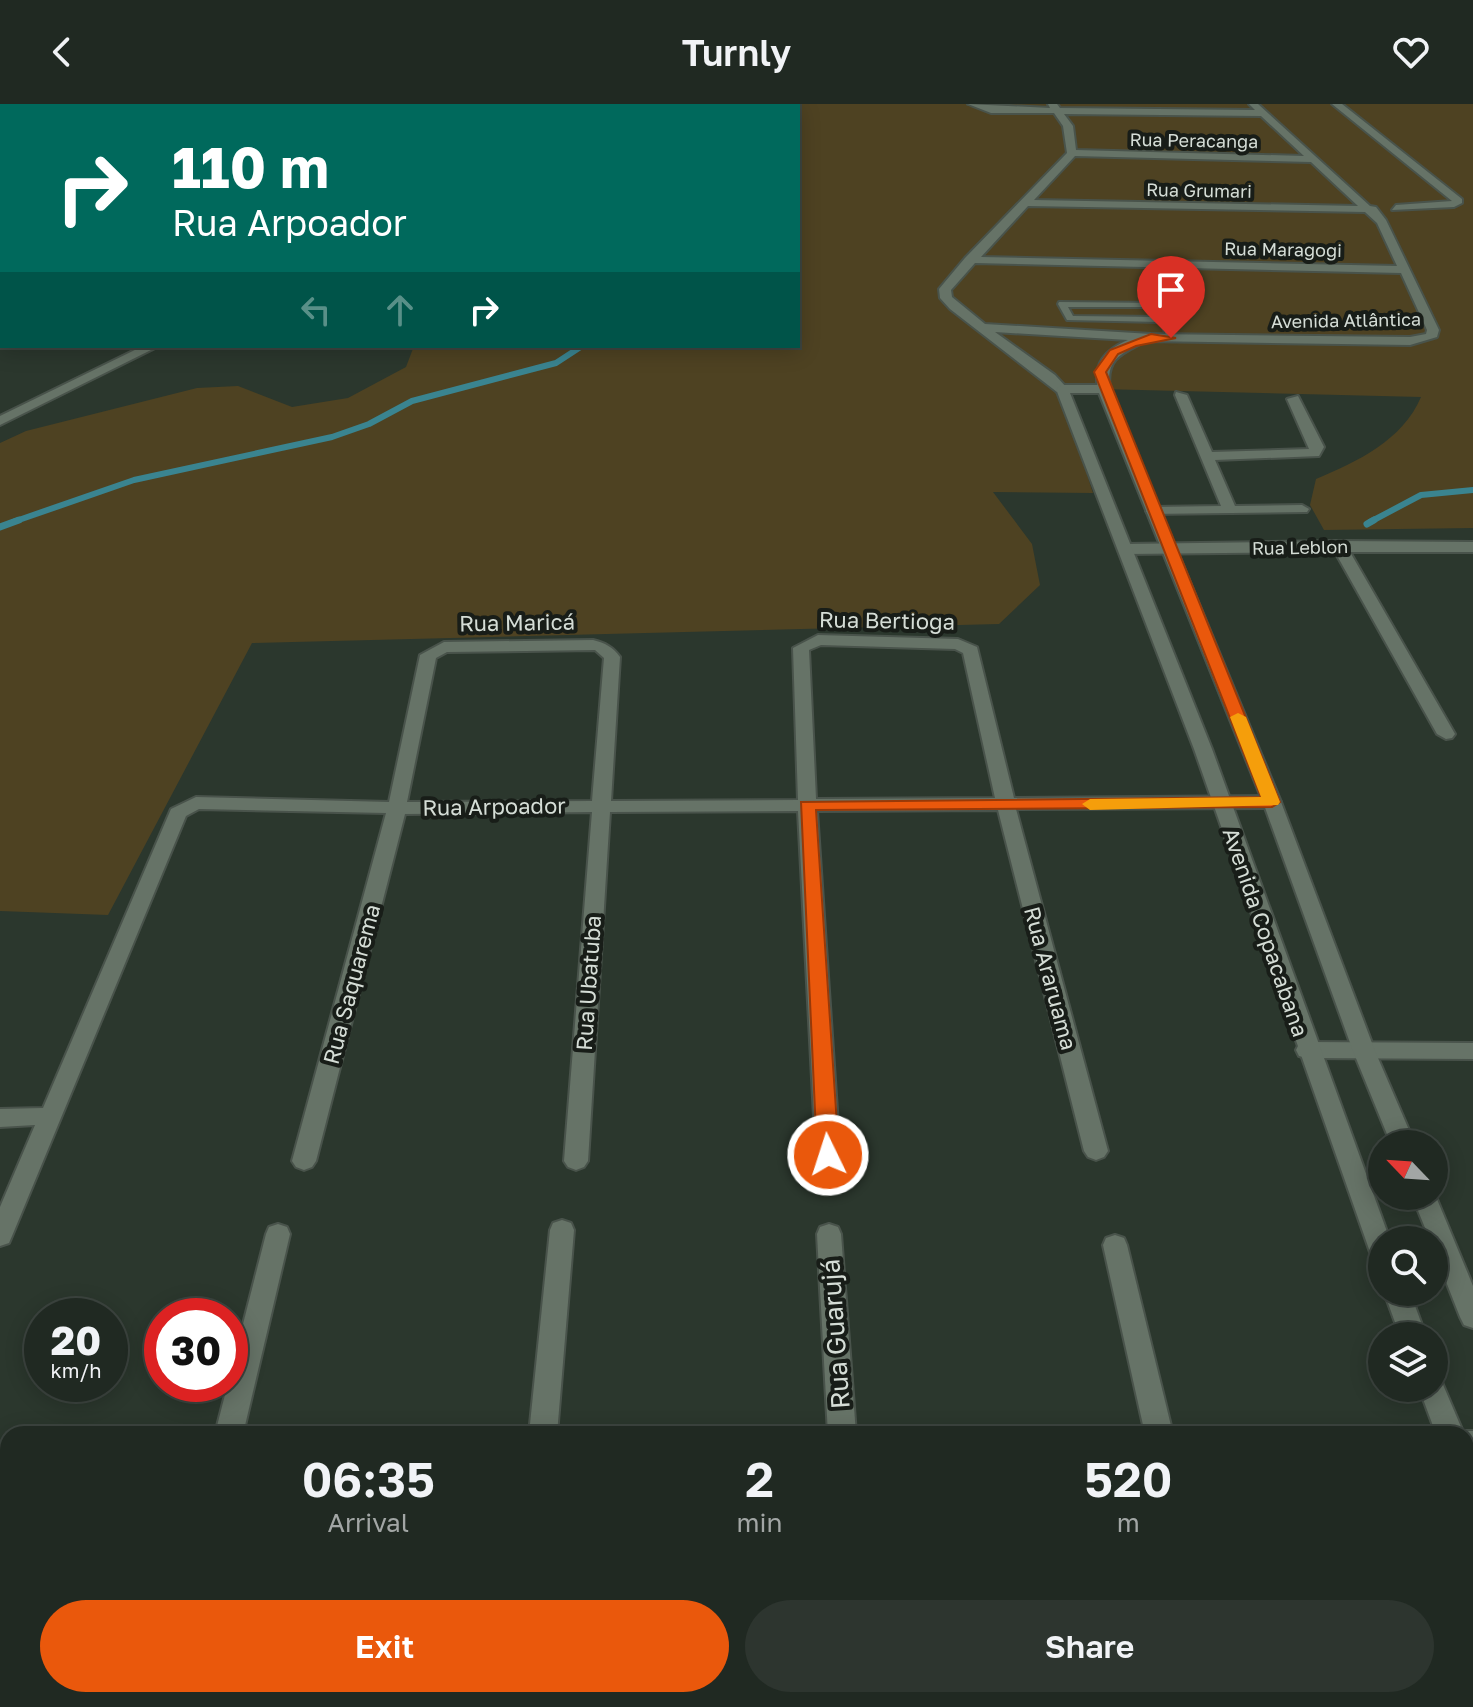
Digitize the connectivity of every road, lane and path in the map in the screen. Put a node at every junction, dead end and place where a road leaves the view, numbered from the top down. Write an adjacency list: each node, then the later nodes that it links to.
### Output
1 (972, 104): 3 (street)
2 (1336, 104): 8 (street)
3 (1056, 107): 4 (street); 5 (street)
4 (1257, 108): 6 (street, Avenida Atlântica)
5 (1072, 153): 6 (street, Rua Peracanga); 7 (street)
6 (1314, 159): 9 (street, Avenida Atlântica)
7 (1025, 203): 9 (street, Rua Grumari); 10 (street)
8 (1396, 208)
9 (1372, 209): 11 (street, Avenida Atlântica)
10 (969, 260): 11 (street, Rua Maragogi); 13 (street)
11 (1404, 270): 15 (street, Avenida Atlântica)
12 (1164, 320): 12 (lane); 15 (lane)
13 (980, 327): 14 (street, Avenida Atlântica); 17 (street)
14 (1151, 338): 15 (street, Avenida Atlântica); 18 (street, Avenida Atlântica)
15 (1171, 338)
16 (149, 348): 21 (street)
17 (1062, 389): 18 (street); 28 (street, Avenida Copacabana)
18 (1104, 389): 24 (street)
19 (1181, 395): 22 (street)
20 (1293, 399): 22 (street)
21 (0, 421)
22 (1206, 456): 25 (street)
23 (1302, 509): 25 (street)
24 (1153, 511): 25 (street); 29 (street)
25 (1230, 511)
26 (1339, 546): 27 (street, Rua Leblon); 29 (street, Rua Leblon); 30 (street)
27 (1473, 547)
28 (1127, 549): 29 (street, Rua Leblon); 32 (street, Avenida Copacabana)
29 (1170, 549): 31 (street)
30 (1446, 734)
31 (1272, 802): 32 (street, Rua Arpoador); 38 (street)
32 (1223, 803): 35 (street, Rua Arpoador); 37 (street, Avenida Copacabana)
33 (601, 805): 34 (street, Rua Arpoador); 36 (street, Rua Arpoador); 36 (street, Rua Maricá); 46 (street, Rua Ubatuba)
34 (807, 805): 35 (street, Rua Arpoador); 35 (street, Rua Bertioga); 44 (street)
35 (1006, 805): 43 (street, Rua Araruama)
36 (397, 808): 40 (street, Rua Arpoador); 45 (street, Rua Saquarema)
37 (1307, 1050): 38 (street); 48 (street, Avenida Copacabana)
38 (1364, 1051): 39 (street); 42 (street)
39 (1473, 1051)
40 (50, 1116): 41 (street); 52 (street, Rua Arpoador)
41 (0, 1118)
42 (1397, 1130)
43 (1096, 1151)
44 (828, 1155)
45 (304, 1161)
46 (576, 1161)
47 (1430, 1210): 54 (street)
48 (1372, 1226)
49 (562, 1230): 57 (street)
50 (278, 1234): 56 (street)
51 (829, 1234): 58 (street, Rua Guarujá)
52 (0, 1236)
53 (1115, 1245): 59 (street)
54 (1473, 1317)
55 (1437, 1402): 60 (street)
56 (231, 1426)
57 (544, 1426)
58 (841, 1426)
59 (1157, 1426)
60 (1447, 1426)

